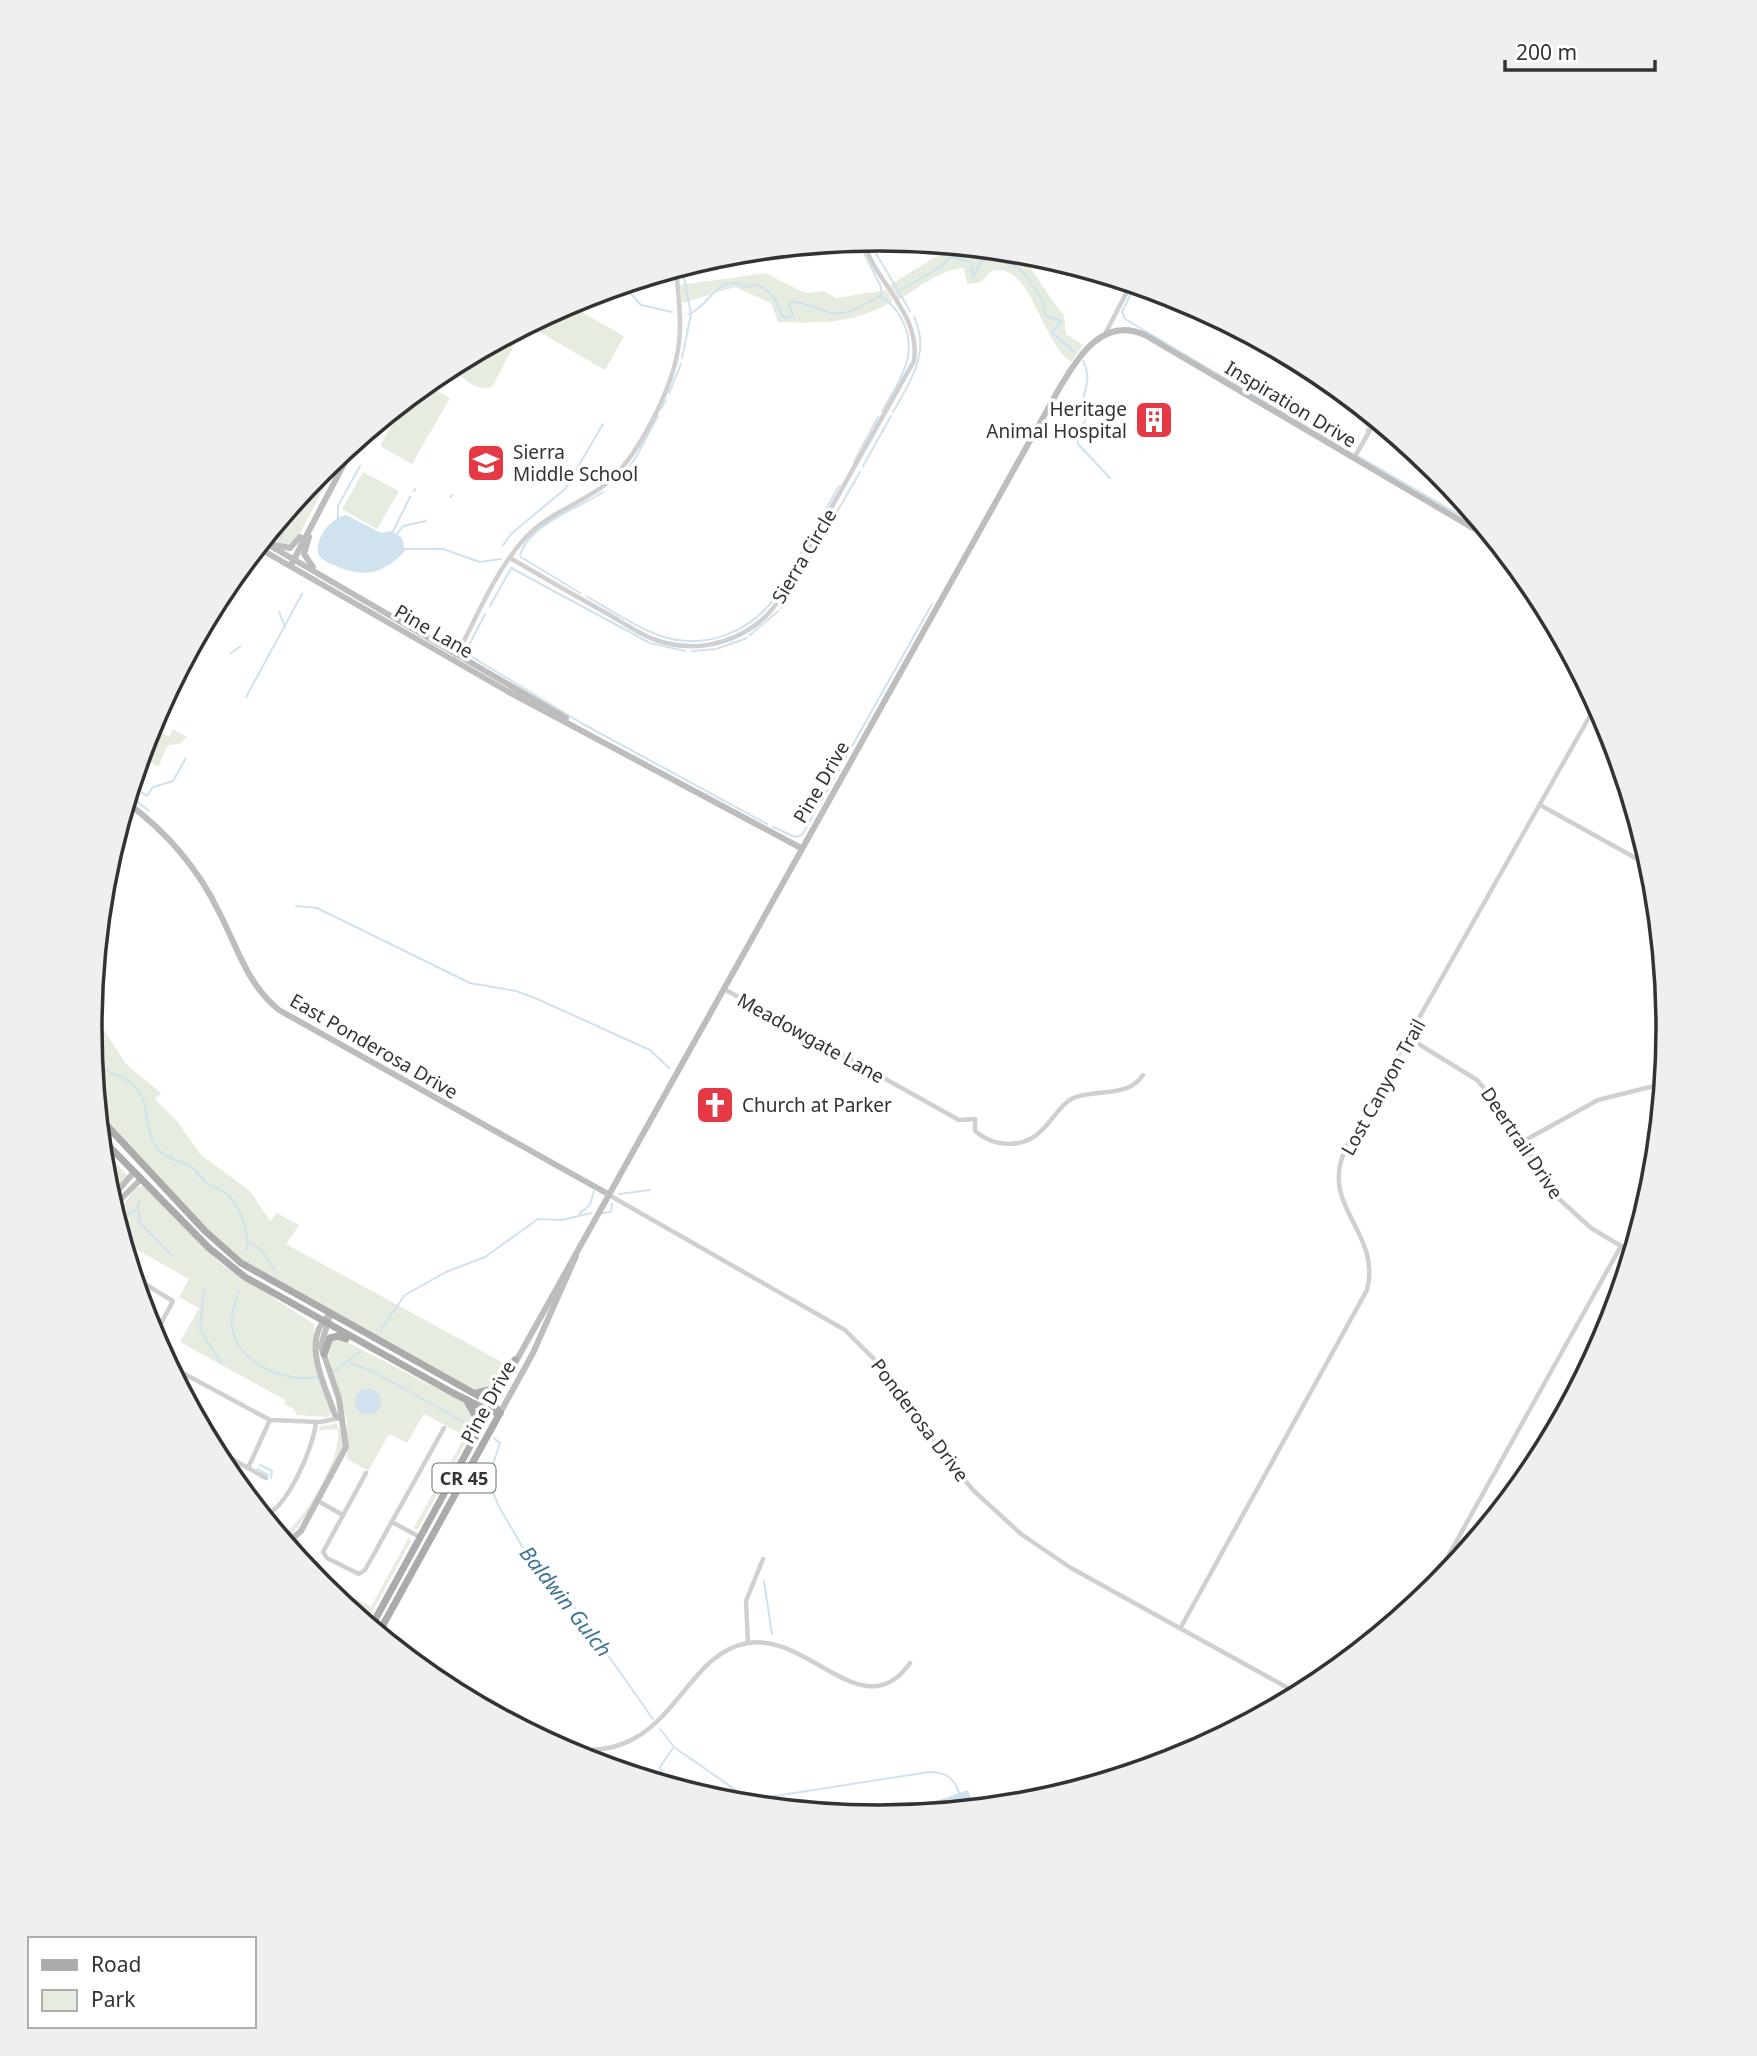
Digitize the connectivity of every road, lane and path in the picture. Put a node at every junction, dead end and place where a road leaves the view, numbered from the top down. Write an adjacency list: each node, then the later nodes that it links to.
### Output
1 (867, 251): 13 (street, Sierra Circle)
2 (677, 277): 13 (street)
3 (1126, 291): 4 (street)
4 (1105, 335): 6 (main road, Inspiration Drive); 20 (main road, Pine Drive / CR 45)
5 (1371, 428): 6 (street)
6 (1353, 459): 9 (main road, Inspiration Drive)
7 (341, 467): 8 (main road)
8 (321, 504): 10 (main road); 14 (main road); 15 (main road)
9 (1473, 528)
10 (271, 544)
11 (270, 545): 14 (main road, Pine Lane)
12 (265, 551): 14 (main road, Pine Lane)
13 (510, 558): 16 (street)
14 (292, 563): 15 (main road, Pine Lane); 16 (main road, Pine Lane)
15 (362, 597): 16 (main road, Pine Lane)
16 (455, 657): 20 (main road, Pine Lane)
17 (1590, 717): 18 (street, Lost Canyon Trail)
18 (1540, 805): 21 (street); 23 (street, Lost Canyon Trail)
19 (134, 809): 32 (main road, East Ponderosa Drive)
20 (802, 848): 22 (main road, Pine Drive / CR 45)
21 (1637, 859)
22 (724, 989): 24 (street, Meadowgate Lane); 32 (main road, Pine Drive / CR 45)
23 (1409, 1038): 27 (street, Deertrail Drive); 69 (street, Lost Canyon Trail)
24 (1143, 1075)
25 (1653, 1085): 27 (street)
26 (108, 1126): 39 (main road)
27 (1522, 1142): 34 (street, Deertrail Drive)
28 (111, 1148): 29 (main road)
29 (134, 1171): 30 (main road); 31 (main road)
30 (141, 1179): 33 (main road); 40 (main road)
31 (118, 1190)
32 (608, 1195): 35 (main road, Pine Drive / CR 45); 69 (street, Ponderosa Drive)
33 (121, 1199)
34 (1622, 1246): 65 (street)
35 (576, 1254): 44 (main road, Pine Drive / CR 45); 49 (main road, Pine Drive / CR 45)
36 (145, 1284): 37 (street)
37 (149, 1286): 38 (street); 41 (street)
38 (147, 1289)
39 (330, 1315): 40 (main road); 47 (main road)
40 (325, 1323): 42 (main road); 43 (main road); 50 (main road)
41 (161, 1324)
42 (374, 1350): 43 (main road); 46 (main road)
43 (324, 1354): 50 (main road)
44 (515, 1360): 47 (main road); 48 (main road, Pine Drive / CR 45)
45 (182, 1373): 51 (street)
46 (453, 1393): 48 (main road); 55 (main road)
47 (473, 1393): 48 (main road)
48 (491, 1408): 49 (main road); 55 (main road, Pine Drive / CR 45)
49 (500, 1413): 68 (main road, Pine Drive / CR 45)
50 (340, 1418): 52 (street); 59 (main road)
51 (270, 1420): 52 (street); 56 (street)
52 (316, 1422): 60 (street)
53 (444, 1428): 62 (street)
54 (231, 1459): 56 (street)
55 (457, 1465): 63 (main road, Pine Drive / CR 45)
56 (248, 1468): 58 (street)
57 (366, 1473): 61 (street)
58 (266, 1478)
59 (318, 1501): 61 (street); 64 (main road)
60 (271, 1512)
61 (343, 1515): 62 (street)
62 (392, 1522): 63 (street)
63 (418, 1536): 67 (main road, Pine Drive / CR 45)
64 (293, 1539)
65 (1449, 1555)
66 (763, 1559): 70 (street)
67 (375, 1620)
68 (383, 1626)
69 (1181, 1627): 72 (street, Ponderosa Drive)
70 (748, 1643): 71 (street); 73 (street)
71 (910, 1663)
72 (1288, 1688)
73 (584, 1747)

